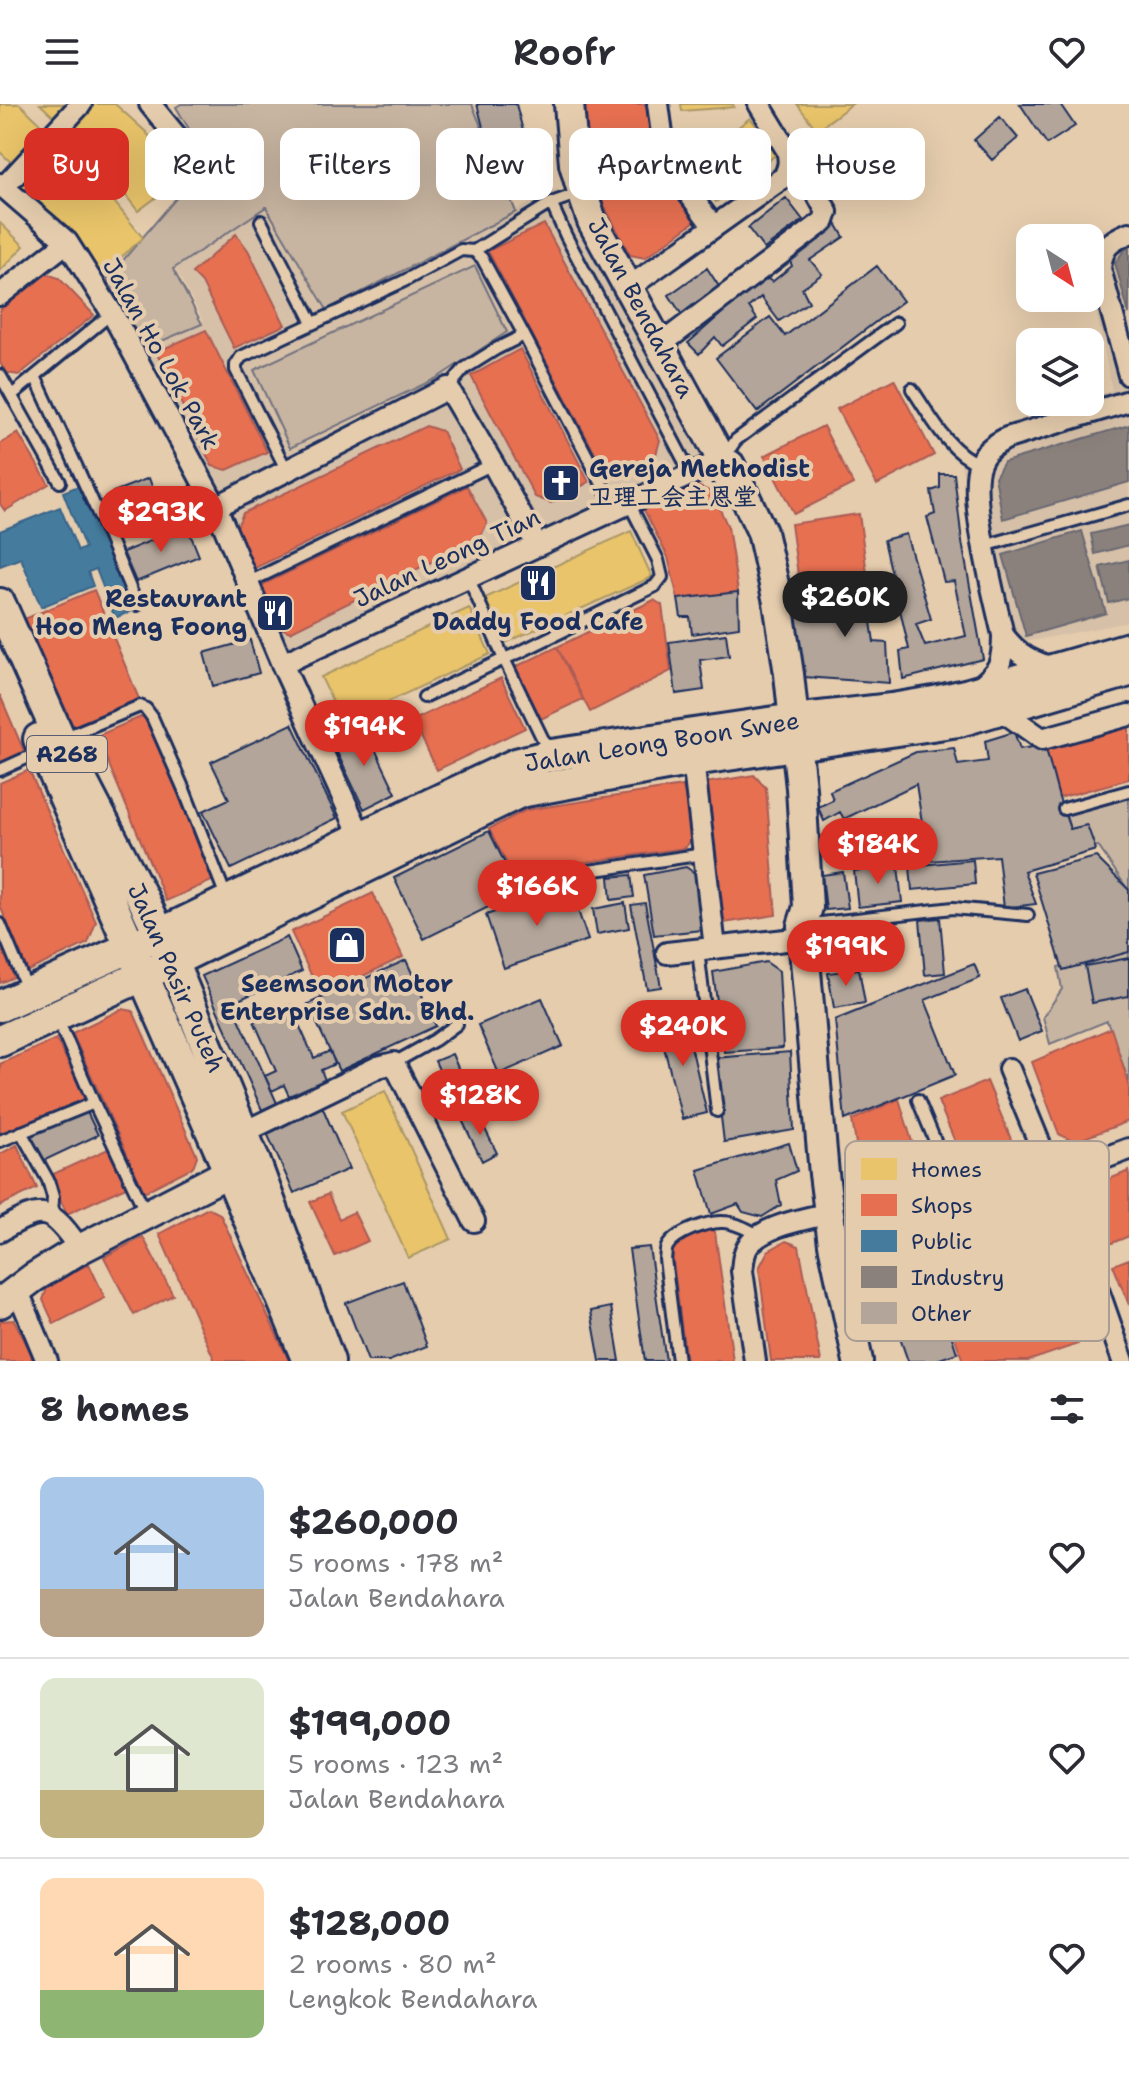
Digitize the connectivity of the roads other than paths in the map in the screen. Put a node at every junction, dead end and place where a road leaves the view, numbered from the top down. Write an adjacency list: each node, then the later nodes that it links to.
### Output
1 (81, 104): 8 (street)
2 (150, 104): 6 (street)
3 (569, 104): 7 (main road, Jalan Bendahara)
4 (658, 104): 14 (street)
5 (759, 104): 14 (street)
6 (170, 128)
7 (571, 128)
8 (2, 185): 16 (street, Jalan Ho Lok Park)
9 (569, 197): 12 (lane)
10 (584, 200): 18 (main road, Jalan Bendahara)
11 (820, 200): 24 (street)
12 (551, 203): 17 (lane); 36 (lane)
13 (261, 221): 21 (lane)
14 (714, 227): 18 (street)
15 (1129, 233): 26 (street)
16 (67, 242): 19 (street); 20 (street, Jalan Ho Lok Park)
17 (474, 251): 21 (lane); 23 (lane)
18 (628, 288): 24 (main road, Jalan Bendahara)
19 (1, 292)
20 (112, 313): 27 (lane); 40 (street, Jalan Ho Lok Park)
21 (313, 323): 35 (lane)
22 (896, 323): 32 (lane)
23 (524, 335): 28 (lane); 39 (lane)
24 (660, 345): 32 (main road, Jalan Bendahara)
25 (0, 375): 30 (lane)
26 (1129, 375)
27 (35, 376): 30 (lane); 46 (lane)
28 (448, 388): 33 (street); 35 (street)
29 (912, 389): 34 (lane)
30 (12, 395): 37 (lane)
31 (1129, 401): 34 (street)
32 (722, 460): 36 (street, Jalan Leong Tian); 58 (main road, Jalan Bendahara)
33 (493, 464): 41 (street); 44 (lane)
34 (979, 464): 42 (street)
35 (287, 471): 40 (street)
36 (691, 474): 39 (street, Jalan Leong Tian)
37 (60, 482)
38 (1129, 505): 42 (lane)
39 (622, 506): 41 (street, Jalan Leong Tian); 50 (lane)
40 (216, 507): 44 (street, Jalan Ho Lok Park)
41 (537, 545): 43 (street, Jalan Leong Tian)
42 (984, 546): 47 (street)
43 (468, 577): 50 (lane); 51 (street, Jalan Leong Tian)
44 (247, 583): 51 (street, Jalan Ho Lok Park)
45 (0, 604): 59 (main road, Jalan Pasir Puteh / A268)
46 (137, 605)
47 (1003, 635): 52 (street); 54 (street)
48 (1129, 648): 52 (main road, Jalan Leong Boon Swee)
49 (0, 649): 59 (main road, Jalan Pasir Puteh / A268)
50 (504, 659): 55 (lane); 60 (lane)
51 (282, 664): 65 (street, Jalan Ho Lok Park)
52 (1056, 669): 54 (main road, Jalan Leong Boon Swee)
53 (1129, 671): 56 (main road, Jalan Leong Boon Swee)
54 (969, 694): 58 (main road, Jalan Leong Boon Swee)
55 (424, 697)
56 (1001, 710): 57 (street); 58 (main road, Jalan Leong Boon Swee)
57 (1129, 715)
58 (785, 733): 60 (main road, Jalan Leong Boon Swee); 61 (main road, Jalan Leong Boon Swee); 74 (main road, Jalan Bendahara)
59 (52, 745): 62 (lane); 68 (main road, Jalan Pasir Puteh / A268); 69 (lane); 70 (main road, Jalan Pasir Puteh / A268)
60 (551, 755): 65 (main road, Jalan Leong Boon Swee)
61 (693, 760): 66 (street); 73 (main road, Jalan Leong Boon Swee)
62 (0, 770)
63 (1129, 791): 64 (lane)
64 (1064, 809)
65 (361, 837): 69 (main road, Jalan Leong Boon Swee)
66 (704, 854): 67 (lane); 76 (street)
67 (589, 871)
68 (143, 899): 73 (main road); 75 (main road, Jalan Pasir Puteh / A268)
69 (228, 900): 73 (main road, Jalan Leong Boon Swee)
70 (113, 907): 78 (main road, Jalan Pasir Puteh / A268); 79 (main road)
71 (1028, 915): 74 (lane)
72 (0, 924): 81 (lane)
73 (203, 929): 75 (main road, Jalan Leong Boon Swee); 82 (main road)
74 (803, 932): 76 (street); 100 (main road, Jalan Bendahara)
75 (166, 948): 78 (main road, Jalan Leong Boon Swee); 82 (main road, Jalan Pasir Puteh / A268)
76 (707, 949): 77 (street); 92 (lane)
77 (667, 953)
78 (138, 961): 79 (main road, Jalan Leong Boon Swee); 80 (main road, Jalan Leong Boon Swee); 85 (main road, Jalan Pasir Puteh / A268)
79 (88, 967): 81 (main road, Jalan Leong Boon Swee)
80 (108, 991): 84 (main road, Jalan Leong Boon Swee); 85 (main road)
81 (29, 993): 83 (main road, Jalan Leong Boon Swee)
82 (189, 1003): 98 (main road, Jalan Pasir Puteh / A268)
83 (0, 1006)
84 (56, 1014): 87 (main road, Jalan Leong Boon Swee); 91 (lane)
85 (161, 1015): 98 (main road, Jalan Pasir Puteh / A268)
86 (457, 1024): 88 (lane)
87 (0, 1041)
88 (394, 1063): 98 (street); 103 (street)
89 (1009, 1069): 96 (street)
90 (918, 1100): 95 (lane)
91 (94, 1103): 93 (lane); 101 (lane)
92 (717, 1111)
93 (21, 1132): 94 (lane); 102 (lane)
94 (0, 1141)
95 (935, 1141)
96 (1038, 1141)
97 (1129, 1149): 99 (street)
98 (236, 1152): 101 (main road); 114 (main road, Jalan Pasir Puteh / A268); 115 (main road, Jalan Pasir Puteh / A268)
99 (1109, 1156)
100 (830, 1213): 105 (street); 107 (main road, Jalan Bendahara); 109 (main road, Jalan Bendahara)
101 (147, 1214): 106 (main road)
102 (52, 1216): 104 (street); 106 (street)
103 (474, 1221)
104 (0, 1231)
105 (761, 1236): 116 (lane); 117 (street)
106 (80, 1249): 108 (main road)
107 (845, 1251)
108 (9, 1296): 113 (street)
109 (845, 1300)
110 (1109, 1321): 120 (street)
111 (854, 1341): 118 (main road, Jalan Bendahara)
112 (871, 1341): 119 (main road, Jalan Bendahara)
113 (47, 1361)
114 (308, 1361)
115 (329, 1361)
116 (678, 1361)
117 (755, 1361)
118 (858, 1361)
119 (877, 1361)
120 (1123, 1361)

